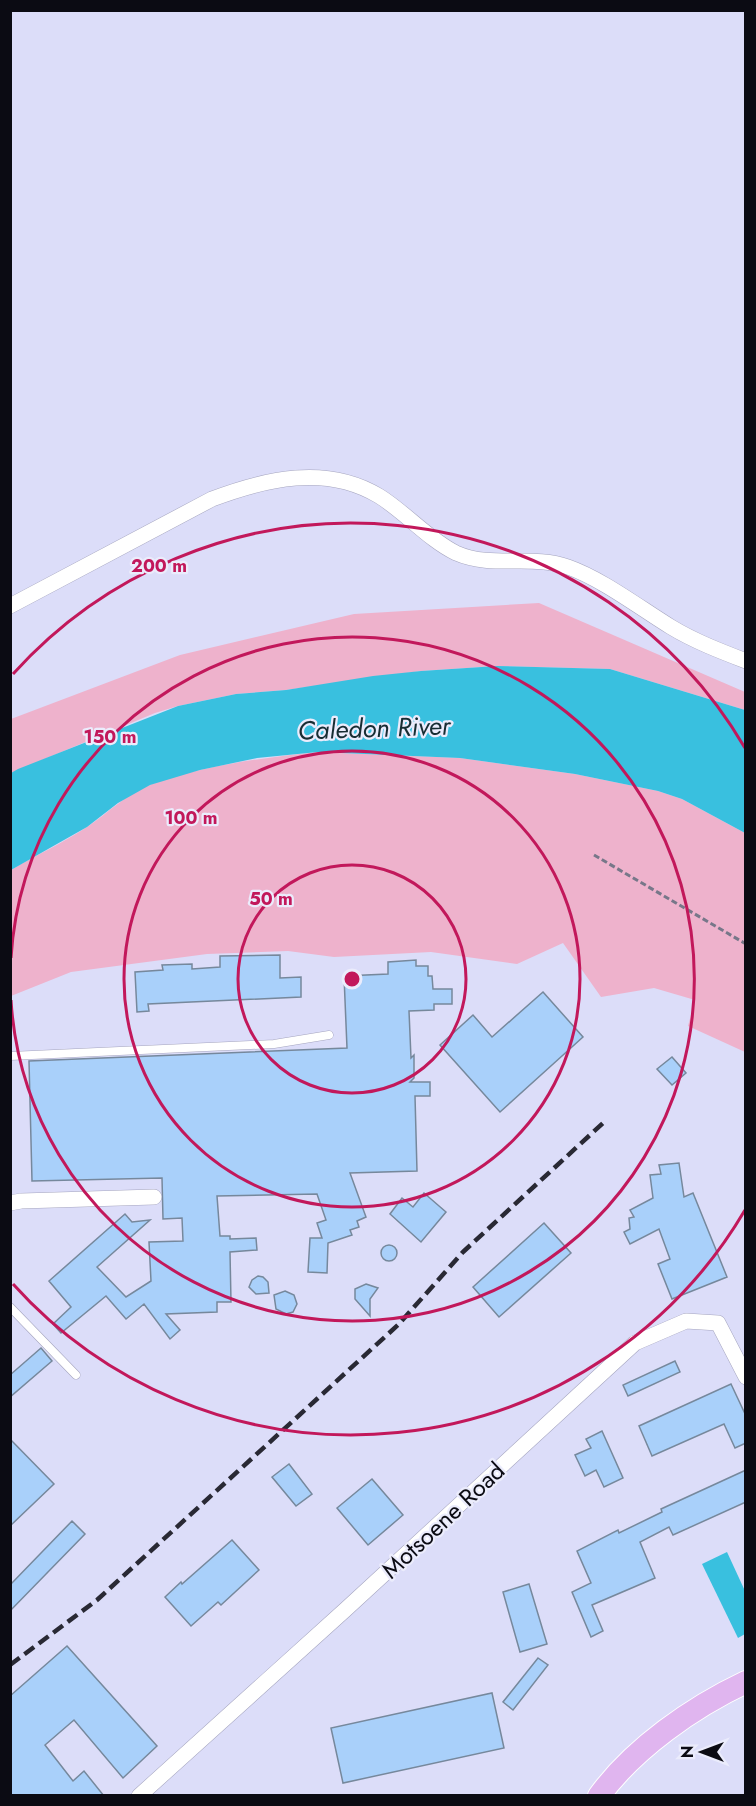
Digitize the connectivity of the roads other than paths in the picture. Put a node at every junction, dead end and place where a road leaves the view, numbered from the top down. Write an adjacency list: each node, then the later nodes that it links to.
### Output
1 (10, 606): 2 (street)
2 (746, 661)
3 (329, 1035): 4 (lane)
4 (10, 1056)
5 (153, 1197): 6 (street)
6 (10, 1203)
7 (10, 1307): 8 (lane)
8 (76, 1375)
9 (746, 1377): 11 (street, Motsoene Road)
10 (746, 1682): 12 (main road)
11 (139, 1796)
12 (599, 1796)

